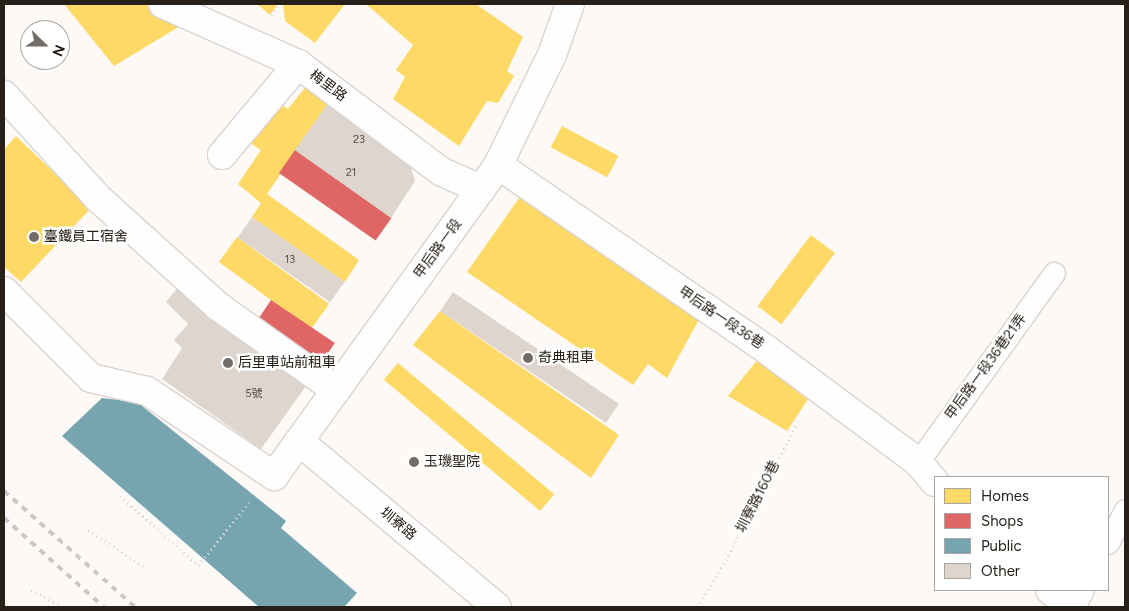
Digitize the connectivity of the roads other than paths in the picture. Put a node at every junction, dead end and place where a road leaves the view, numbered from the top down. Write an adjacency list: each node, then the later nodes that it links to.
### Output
1 (163, 4): 3 (street, 梅里路)
2 (570, 4): 6 (street, 甲后路一段)
3 (298, 64): 5 (street); 7 (street, 梅里路)
4 (4, 95): 10 (street)
5 (222, 155)
6 (498, 165): 7 (street, 甲后路一段); 12 (street, 甲后路一段36巷)
7 (481, 189): 10 (street, 甲后路一段)
8 (1054, 272): 12 (lane, 甲后路一段36巷21弄)
9 (4, 291): 11 (street, 甲后路一段)
10 (336, 390): 11 (street, 甲后路一段)
11 (299, 441): 18 (street, 圳寮路)
12 (918, 462): 13 (street, 甲后路一段36巷)
13 (934, 481)
14 (1125, 510): 15 (lane)
15 (1109, 541)
16 (1051, 591): 19 (street)
17 (1082, 591): 19 (lane)
18 (496, 607)
19 (1073, 607)

